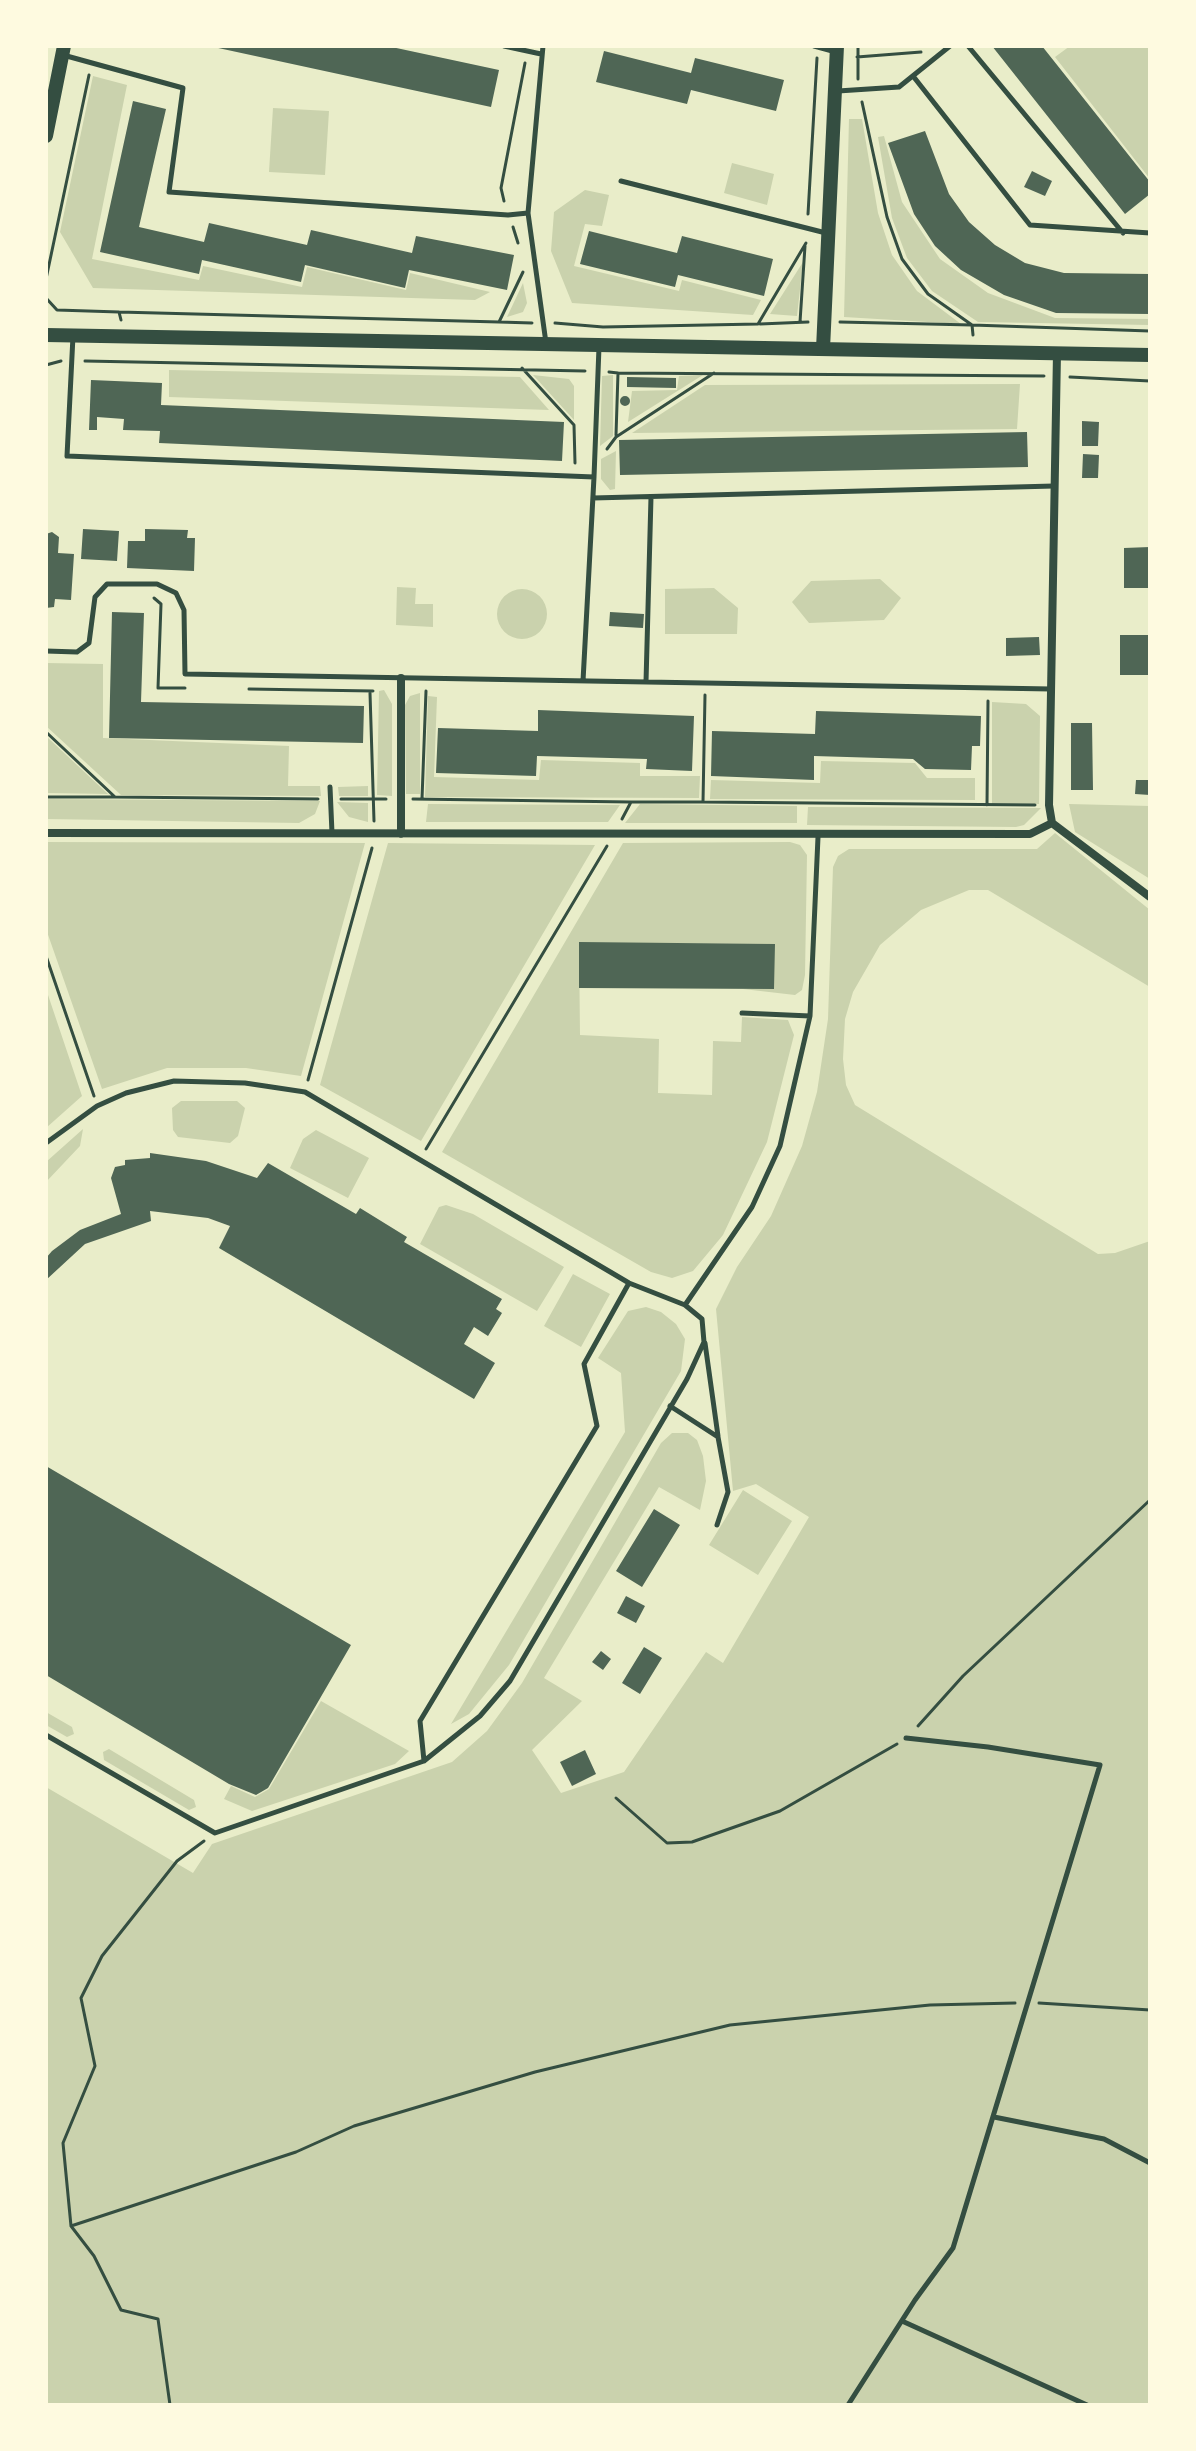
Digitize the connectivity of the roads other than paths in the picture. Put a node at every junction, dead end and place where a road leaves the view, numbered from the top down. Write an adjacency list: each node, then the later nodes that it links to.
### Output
1 (504, 46): 8 (lane)
2 (543, 46): 8 (lane)
3 (950, 46): 9 (lane)
4 (968, 46): 16 (lane)
5 (816, 47): 6 (lane)
6 (836, 49): 10 (main road)
7 (63, 50): 11 (main road); 13 (lane)
8 (541, 54): 13 (lane)
9 (913, 76): 10 (lane); 16 (lane)
10 (833, 92): 14 (main road)
11 (46, 136)
12 (621, 181): 14 (lane)
13 (528, 213): 19 (lane)
14 (828, 233): 21 (main road)
15 (1150, 233): 16 (lane)
16 (1124, 234)
17 (46, 335): 18 (main road)
18 (73, 335): 19 (main road); 24 (lane)
19 (546, 343): 20 (main road)
20 (599, 345): 21 (main road); 24 (lane)
21 (823, 349): 22 (main road)
22 (1057, 353): 23 (main road); 25 (street)
23 (1150, 355)
24 (594, 477): 27 (lane)
25 (1054, 486): 26 (lane); 32 (street)
26 (651, 497): 27 (lane); 31 (lane)
27 (593, 498): 30 (lane)
28 (46, 651): 29 (lane)
29 (401, 678): 30 (lane); 37 (street)
30 (583, 681): 31 (lane)
31 (646, 682): 32 (lane)
32 (1052, 689): 34 (street)
33 (330, 787): 36 (lane)
34 (1052, 823): 38 (street); 39 (street)
35 (46, 833): 36 (street)
36 (332, 833): 37 (street)
37 (401, 834): 38 (street)
38 (818, 837): 41 (lane)
39 (1150, 897)
40 (742, 1013): 41 (lane)
41 (810, 1016): 44 (lane)
42 (46, 1143): 43 (lane)
43 (629, 1283): 44 (lane); 51 (lane)
44 (685, 1305): 45 (lane)
45 (704, 1342): 46 (lane); 47 (lane)
46 (670, 1406): 47 (lane); 51 (lane)
47 (718, 1437): 48 (lane)
48 (717, 1525)
49 (46, 1735): 51 (lane)
50 (906, 1738): 52 (lane)
51 (424, 1761)
52 (994, 2117): 53 (lane); 54 (lane)
53 (1150, 2163)
54 (901, 2321): 55 (lane); 56 (lane)
55 (848, 2405)
56 (1087, 2405)

